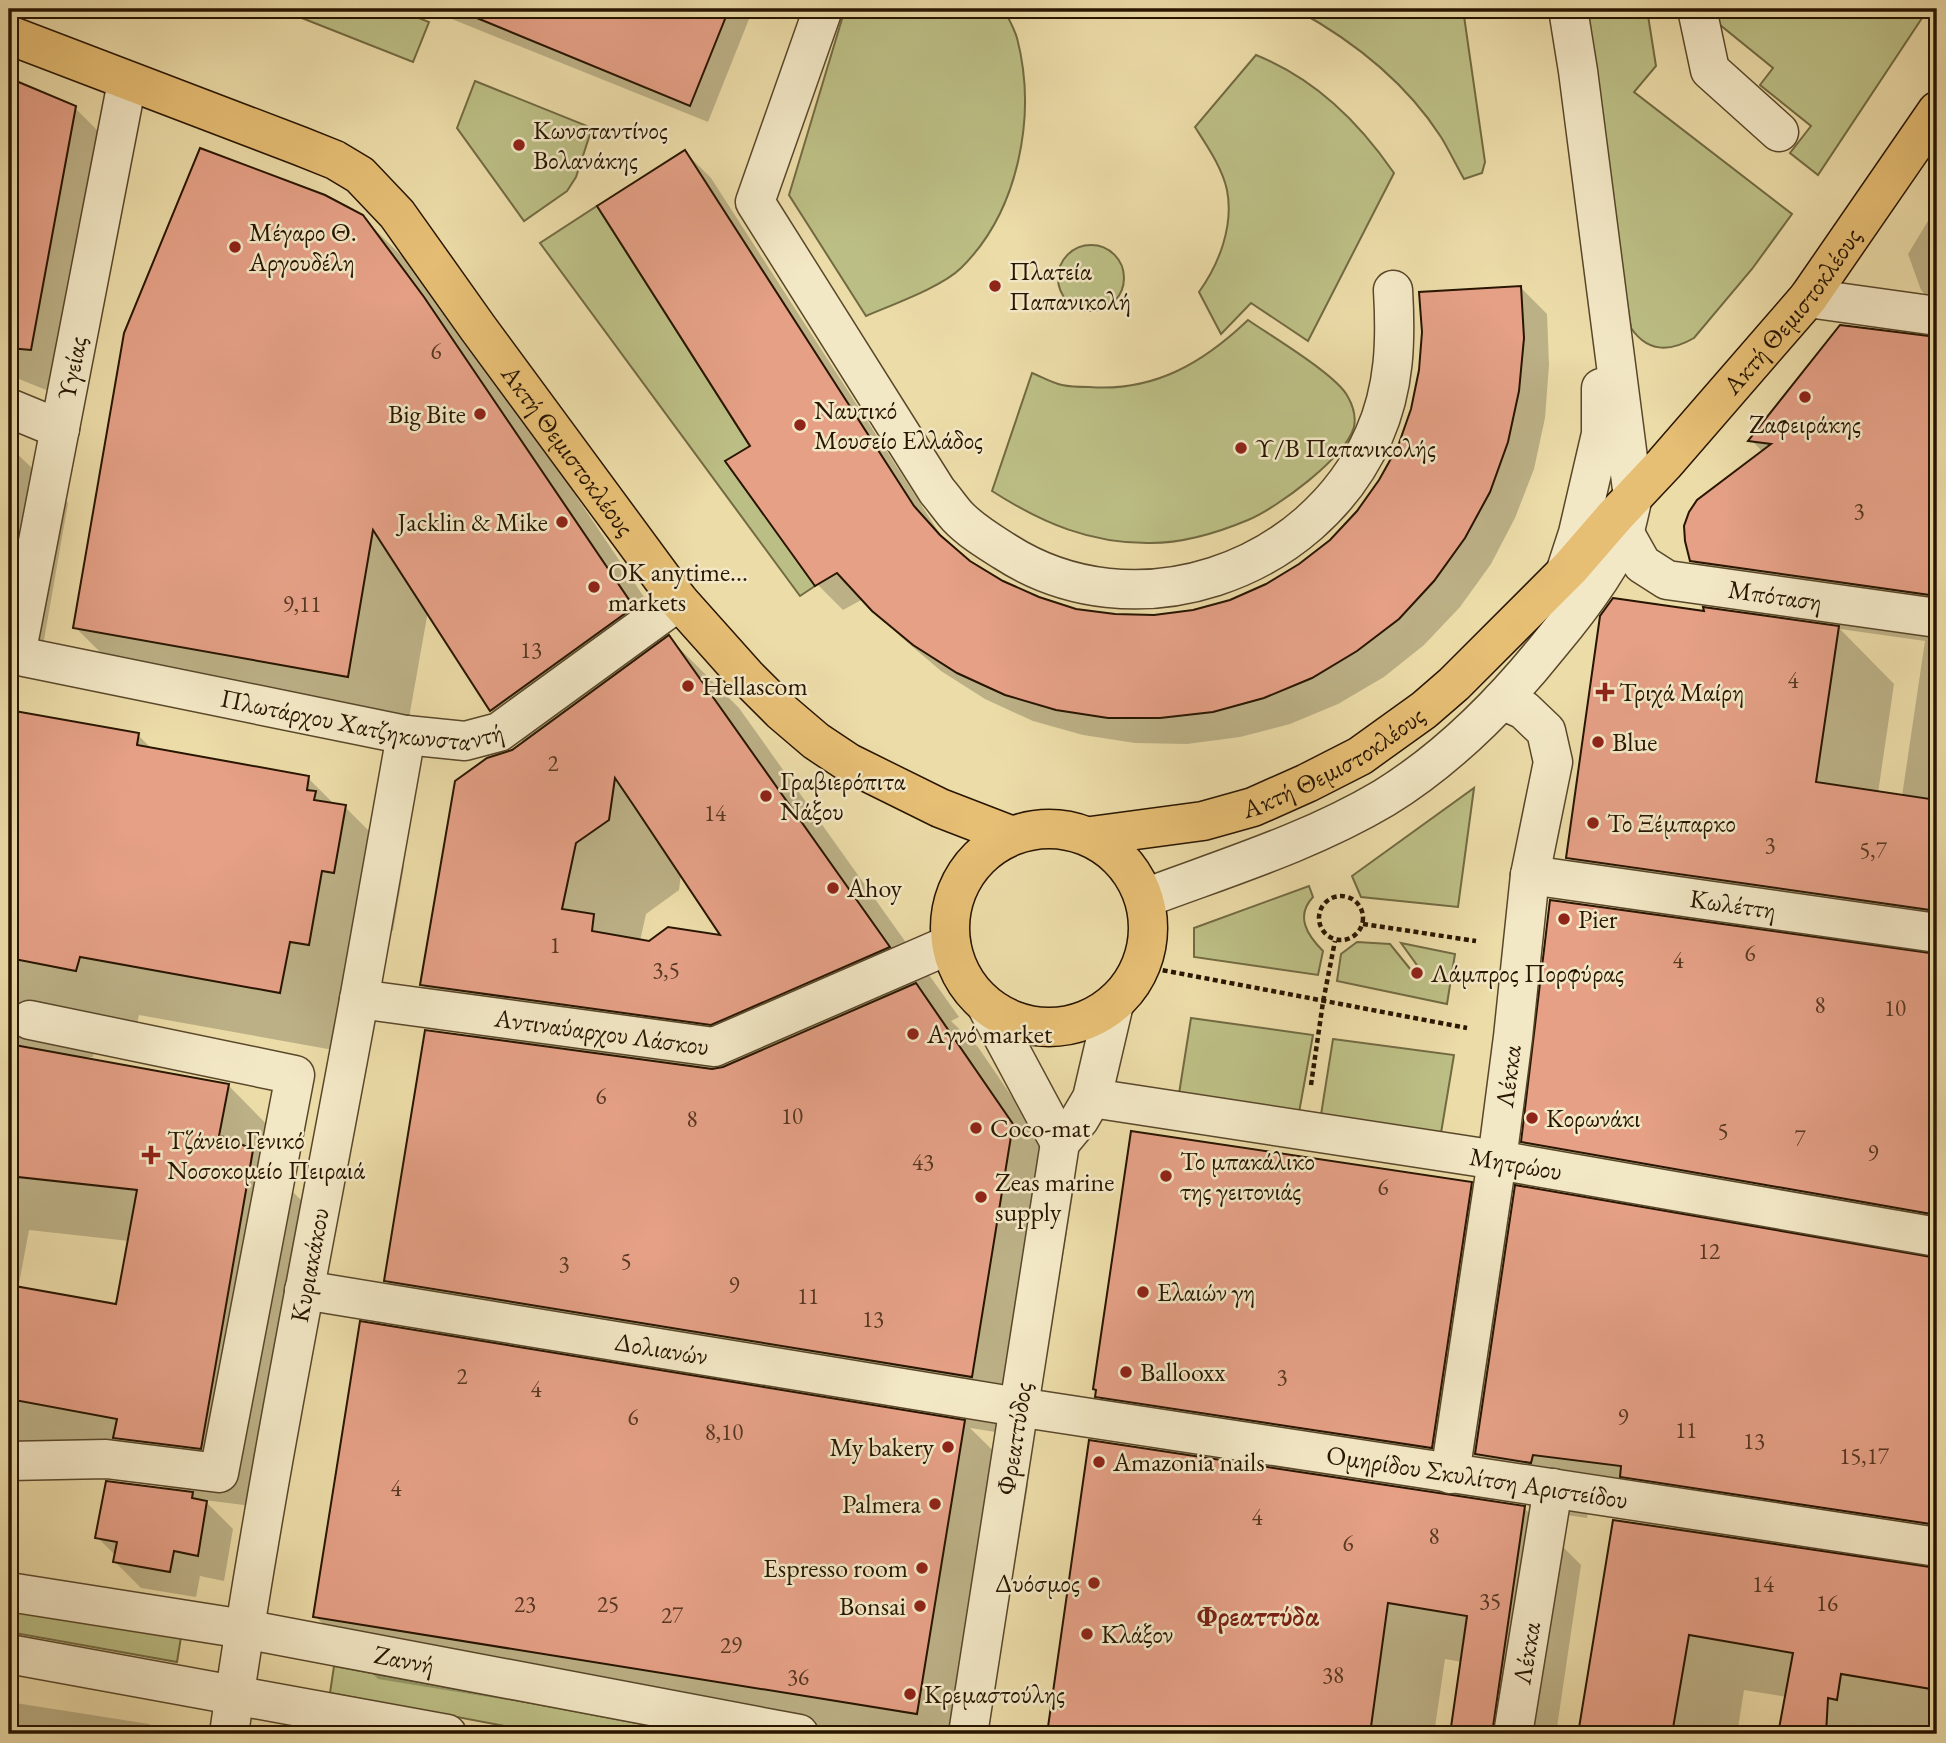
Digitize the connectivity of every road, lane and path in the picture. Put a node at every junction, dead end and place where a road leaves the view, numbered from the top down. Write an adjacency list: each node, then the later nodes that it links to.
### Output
1 (823, 9): 9 (street)
2 (1547, 9): 15 (street)
3 (1568, 9): 14 (street)
4 (1697, 9): 8 (street)
5 (9, 35): 6 (main road, Ακτή Θεμιστοκλέους)
6 (127, 82): 13 (street, Υγείας); 16 (main road, Ακτή Θεμιστοκλέους)
7 (1937, 111): 10 (main road, Ακτή Θεμιστοκλέους)
8 (1779, 132)
9 (1393, 290)
10 (1808, 298): 11 (street); 14 (main road, Ακτή Θεμιστοκλέους)
11 (1937, 316)
12 (9, 408): 13 (street)
13 (60, 429): 18 (street, Υγείας)
14 (1625, 522): 15 (main road, Ακτή Θεμιστοκλέους); 17 (street, Μπόταση); 19 (street, Ακτή Θεμιστοκλέους)
15 (1565, 573): 22 (main road, Ακτή Θεμιστοκλέους)
16 (680, 601): 20 (street, Πλωτάρχου Χατζηκωνσταντή); 21 (main road, Ακτή Θεμιστοκλέους)
17 (1937, 618)
18 (12, 654): 20 (street, Πλωτάρχου Χατζηκωνσταντή)
19 (1502, 700): 23 (street, Λέκκα); 24 (street, Ακτή Θεμιστοκλέους)
20 (406, 735): 31 (street, Κυριακάκου)
21 (1010, 835): 22 (main road); 28 (main road)
22 (1091, 836): 24 (main road)
23 (1530, 875): 26 (street, Κωλέττη); 29 (street, Λέκκα)
24 (1145, 898): 30 (main road)
25 (1363, 924): 27 (path); 27 (path); 29 (path)
26 (1937, 933)
27 (1335, 941): 32 (path)
28 (951, 944): 31 (street, Αντιναύαρχου Λάσκου); 34 (main road)
29 (1521, 948): 36 (street, Λέκκα)
30 (1142, 967): 32 (path); 33 (main road)
31 (359, 999): 42 (street, Κυριακάκου)
32 (1323, 1002): 36 (path); 38 (path)
33 (1114, 1004): 34 (main road); 37 (street, Φρεαττύδος)
34 (987, 1007): 39 (street)
35 (30, 1020): 44 (street)
36 (1513, 1037): 40 (street, Λέκκα)
37 (1092, 1098): 38 (street, Μητρώου); 39 (street, Φρεαττύδος)
38 (1304, 1131): 40 (street, Μητρώου)
39 (1060, 1143): 43 (street, Φρεαττύδος)
40 (1497, 1160): 41 (street, Μητρώου); 45 (street, Λέκκα)
41 (1937, 1237)
42 (304, 1290): 43 (street, Δολιανών); 49 (street, Κυριακάκου)
43 (1018, 1407): 45 (street, Ομηρίδου Σκυλίτση Αριστείδου); 55 (street, Φρεαττύδος)
44 (9, 1461)
45 (1450, 1474): 46 (street, Ομηρίδου Σκυλίτση Αριστείδου)
46 (1552, 1489): 47 (street, Ομηρίδου Σκυλίτση Αριστείδου); 56 (street, Λέκκα)
47 (1937, 1547)
48 (9, 1591): 49 (street, Ζαννή)
49 (244, 1629): 51 (street, Κυριακάκου); 54 (street, Ζαννή)
50 (9, 1654): 51 (street)
51 (234, 1695): 52 (street, Κυριακάκου); 53 (street)
52 (229, 1734)
53 (447, 1734)
54 (799, 1734)
55 (968, 1734)
56 (1513, 1734)

